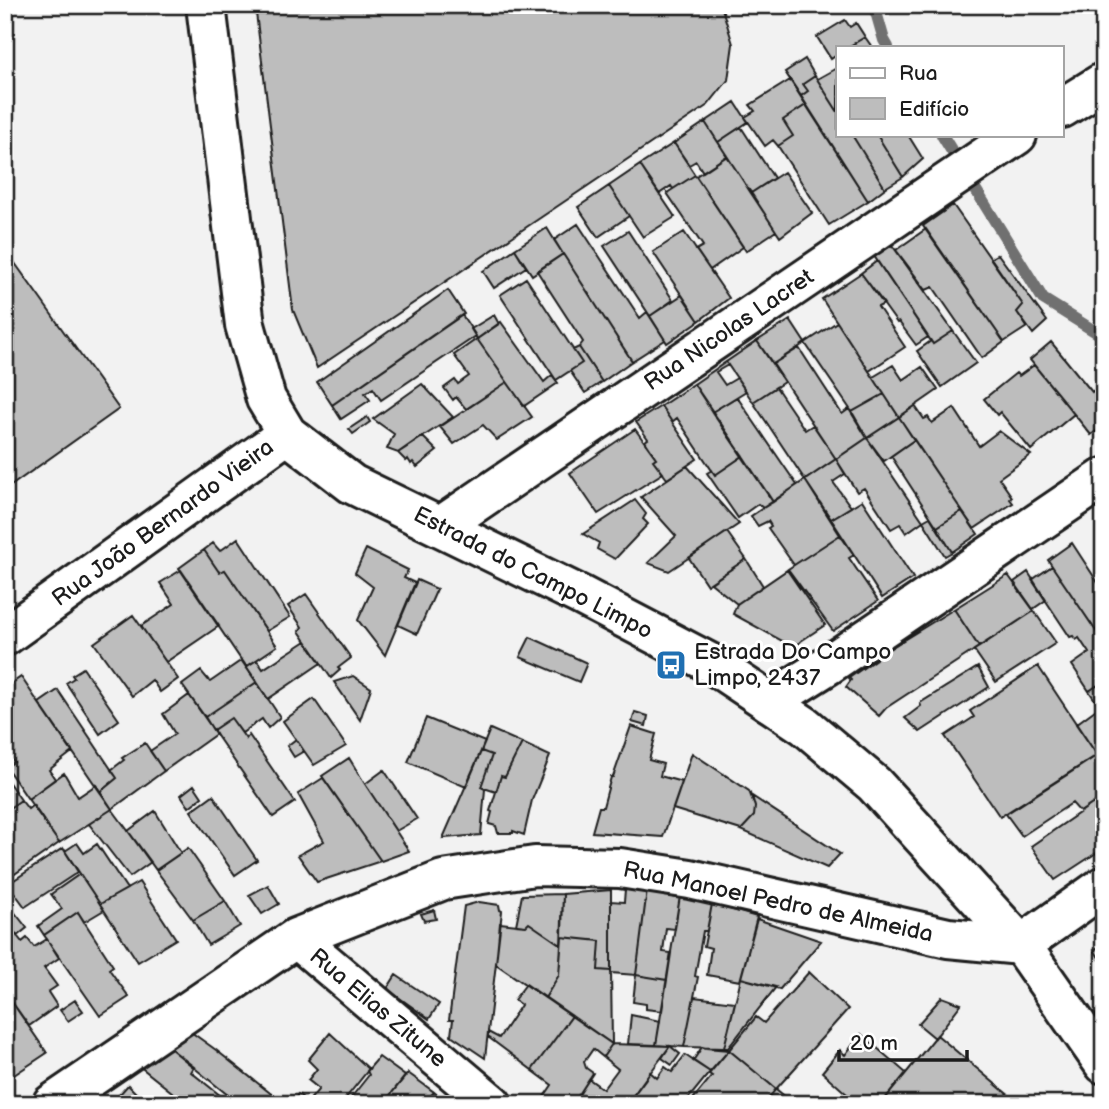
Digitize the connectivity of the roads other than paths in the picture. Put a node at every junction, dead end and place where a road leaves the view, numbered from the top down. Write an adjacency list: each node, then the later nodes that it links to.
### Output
1 (206, 5): 5 (street, Estrada do Campo Limpo)
2 (1104, 82): 3 (street)
3 (1064, 107)
4 (1014, 137): 7 (street, Rua Nicolas Lacret)
5 (287, 434): 7 (street, Estrada do Campo Limpo); 8 (street, Rua João Bernardo Vieira)
6 (1104, 478): 9 (street)
7 (441, 526): 9 (street, Estrada do Campo Limpo)
8 (5, 636)
9 (769, 702): 12 (street, Estrada do Campo Limpo)
10 (1104, 886): 12 (street)
11 (296, 938): 12 (street, Rua Manoel Pedro de Almeida); 14 (street, Rua Manoel Pedro de Almeida); 15 (street, Rua Elias Zitune)
12 (1021, 946): 13 (street, Estrada do Campo Limpo)
13 (1104, 1064)
14 (52, 1104)
15 (492, 1104)

